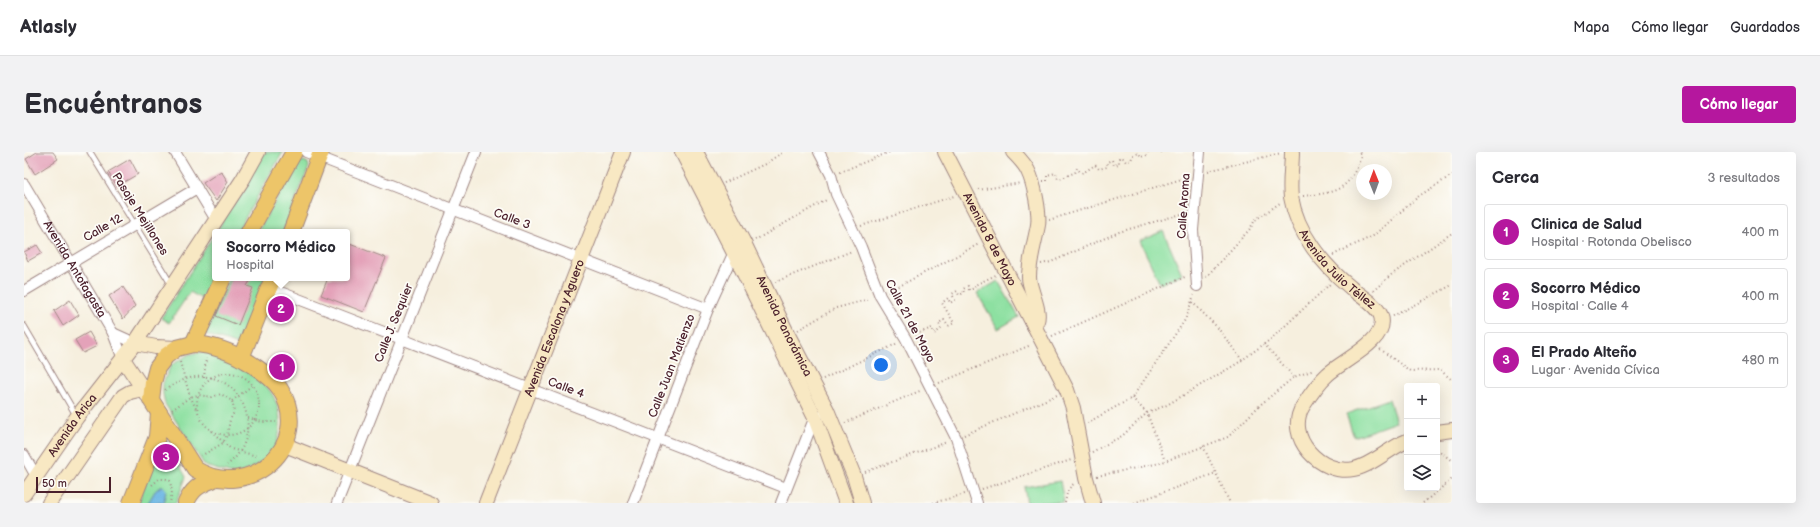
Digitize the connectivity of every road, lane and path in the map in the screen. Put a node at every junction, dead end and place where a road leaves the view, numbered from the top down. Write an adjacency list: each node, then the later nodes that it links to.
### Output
1 (90, 152): 36 (lane, Pasaje Mejillones)
2 (175, 152): 28 (street)
3 (258, 152): 34 (street, Avenida Arica)
4 (294, 152): 37 (main road)
5 (476, 152): 32 (street, Calle J. Sequier)
6 (623, 152): 44 (street, Avenida Escalona y Aguero)
7 (682, 152): 43 (street, Avenida Panorámica)
8 (696, 152): 27 (street, Avenida Panorámica)
9 (784, 152): 27 (path)
10 (819, 152): 23 (street, Calle 21 de Mayo)
11 (890, 152): 23 (path)
12 (945, 152): 29 (street, Avenida 8 de Mayo)
13 (1014, 152): 25 (street)
14 (1148, 152): 25 (path)
15 (1157, 152): 16 (path)
16 (1163, 152)
17 (1200, 152): 22 (street, Calle Aroma)
18 (1286, 152): 22 (path)
19 (1292, 152): 31 (street, Avenida Julio Téllez)
20 (1359, 152): 31 (path)
21 (315, 154): 32 (street, Calle 3); 38 (main road)
22 (1199, 174): 33 (street, Calle Aroma); 35 (path)
23 (831, 175): 30 (street, Calle 21 de Mayo)
24 (1452, 175): 45 (path)
25 (1032, 182): 29 (path); 35 (street)
26 (24, 184): 46 (street, Avenida Antofagasta)
27 (714, 187): 43 (street, Avenida Panorámica)
28 (196, 188): 34 (street); 36 (street, Calle 12)
29 (966, 192): 39 (path); 41 (street, Avenida 8 de Mayo)
30 (836, 194): 39 (street, Calle 21 de Mayo); 43 (path)
31 (1291, 197): 45 (street, Avenida Julio Téllez); 56 (path)
32 (453, 210): 44 (street, Calle 3); 67 (street, Calle J. Sequier)
33 (1194, 210): 47 (path); 49 (street, Calle Aroma)
34 (216, 220): 54 (street, Avenida Arica)
35 (1038, 223): 47 (street)
36 (134, 225): 46 (street, Calle 12); 54 (lane, Pasaje Mejillones)
37 (250, 229)
38 (292, 229)
39 (853, 229): 42 (street, Calle 21 de Mayo)
40 (1452, 234): 59 (path)
41 (989, 239): 48 (street, Avenida 8 de Mayo); 58 (path)
42 (861, 247): 55 (path); 58 (street, Calle 21 de Mayo)
43 (740, 249): 55 (street, Avenida Panorámica); 61 (street, Calle Juan Matienzo); 102 (street, Avenida Panorámica)
44 (580, 260): 61 (street, Calle 3); 89 (street, Avenida Escalona y Aguero)
45 (1323, 260): 50 (street, Avenida Julio Téllez)
46 (70, 262): 57 (street, Calle 12); 65 (street, Avenida Antofagasta)
47 (1030, 265): 64 (street)
48 (1006, 270): 64 (street, Avenida 8 de Mayo); 68 (path)
49 (1195, 272): 56 (street, Calle Aroma); 69 (path)
50 (1338, 276): 59 (street, Avenida Julio Téllez); 73 (path)
51 (222, 281): 72 (main road)
52 (272, 283): 67 (street, Calle 4); 76 (main road)
53 (1452, 285): 62 (path)
54 (172, 286): 70 (street, Avenida Arica)
55 (764, 286): 66 (street, Avenida Panorámica)
56 (1197, 286): 60 (path)
57 (24, 291)
58 (880, 296): 66 (path); 68 (street, Calle 21 de Mayo)
59 (1364, 298): 62 (street, Avenida Julio Téllez)
60 (1191, 302): 78 (path); 94 (path)
61 (708, 309): 112 (street, Calle Juan Matienzo)
62 (1381, 321): 71 (street, Avenida Julio Téllez)
63 (24, 326): 100 (lane)
64 (1034, 326): 69 (street, Avenida 8 de Mayo)
65 (113, 333): 70 (street); 77 (street, Avenida Antofagasta)
66 (788, 335): 87 (street, Avenida Panorámica)
67 (402, 338): 89 (street, Calle 4); 126 (street, Calle J. Sequier)
68 (906, 339): 87 (path); 88 (street, Calle 21 de Mayo)
69 (1043, 340): 88 (path); 108 (street, Avenida 8 de Mayo)
70 (134, 343): 74 (street); 77 (street, Avenida Arica)
71 (1371, 343): 79 (street, Avenida Julio Téllez); 84 (path)
72 (193, 344): 74 (main road); 76 (main road)
73 (1264, 344): 78 (path); 80 (path)
74 (178, 355): 83 (path); 96 (main road)
75 (206, 355): 81 (path)
76 (241, 358): 115 (main road)
77 (123, 359): 96 (street, Avenida Antofagasta); 100 (street, Avenida Arica)
78 (1242, 360): 99 (path)
79 (1326, 376): 80 (path); 114 (street, Avenida Julio Téllez)
80 (1294, 377): 116 (path)
81 (204, 378): 82 (path); 83 (path)
82 (209, 378): 86 (path); 91 (path); 93 (path)
83 (184, 380): 90 (path); 92 (path)
84 (1452, 380)
85 (257, 382): 86 (path)
86 (254, 384): 93 (path); 103 (path)
87 (813, 384): 97 (street, Avenida Panorámica)
88 (929, 387): 105 (path); 134 (street, Calle 21 de Mayo)
89 (530, 388): 112 (street, Calle 4); 142 (street, Avenida Escalona y Aguero)
90 (165, 390)
91 (198, 395): 92 (path); 95 (path); 98 (path)
92 (190, 396): 96 (path); 98 (path)
93 (238, 396): 95 (path); 101 (path)
94 (1132, 398): 99 (path); 108 (path)
95 (232, 401): 111 (path)
96 (156, 403): 131 (main road); 136 (street, Avenida Arica); 137 (main road)
97 (827, 410): 102 (street); 105 (street, Avenida Panorámica)
98 (198, 412): 107 (path)
99 (1147, 413): 122 (path); 123 (path)
100 (78, 417): 128 (street, Avenida Arica)
101 (248, 418): 103 (path); 106 (path)
102 (815, 418): 132 (street); 145 (street, Avenida Panorámica)
103 (255, 421): 104 (path); 106 (path)
104 (277, 422)
105 (835, 427): 146 (street, Avenida Panorámica)
106 (248, 428): 111 (path); 118 (path)
107 (209, 429): 111 (path); 113 (path)
108 (1076, 429): 122 (street, Avenida 8 de Mayo)
109 (1452, 430): 110 (street)
110 (1440, 432)
111 (227, 435): 113 (path)
112 (658, 438): 132 (street, Calle 4); 143 (street, Calle Juan Matienzo)
113 (223, 443): 118 (path); 120 (path)
114 (1404, 443)
115 (285, 444): 126 (street); 131 (main road)
116 (1203, 446): 123 (path); 127 (path)
117 (1440, 451): 124 (path)
118 (240, 452): 121 (path); 125 (path)
119 (24, 455): 128 (street)
120 (201, 456)
121 (263, 457)
122 (1081, 457): 129 (street, Avenida 8 de Mayo); 134 (path)
123 (1165, 461): 129 (path)
124 (1452, 461)
125 (223, 468)
126 (350, 470): 140 (street, Calle J. Sequier); 141 (street)
127 (1216, 473): 151 (path); 152 (path)
128 (36, 476): 135 (street, Avenida Arica)
129 (1086, 478): 149 (path); 150 (street, Avenida 8 de Mayo)
130 (1452, 479): 153 (path)
131 (212, 480): 139 (main road)
132 (786, 488): 144 (street)
133 (149, 489): 138 (path)
134 (974, 492): 147 (path); 148 (street, Calle 21 de Mayo)
135 (24, 494)
136 (49, 503)
137 (131, 503)
138 (170, 503)
139 (186, 503)
140 (337, 503)
141 (431, 503)
142 (486, 503)
143 (633, 503)
144 (780, 503)
145 (846, 503)
146 (862, 503)
147 (934, 503)
148 (977, 503)
149 (1065, 503)
150 (1093, 503)
151 (1134, 503)
152 (1230, 503)
153 (1423, 503)

